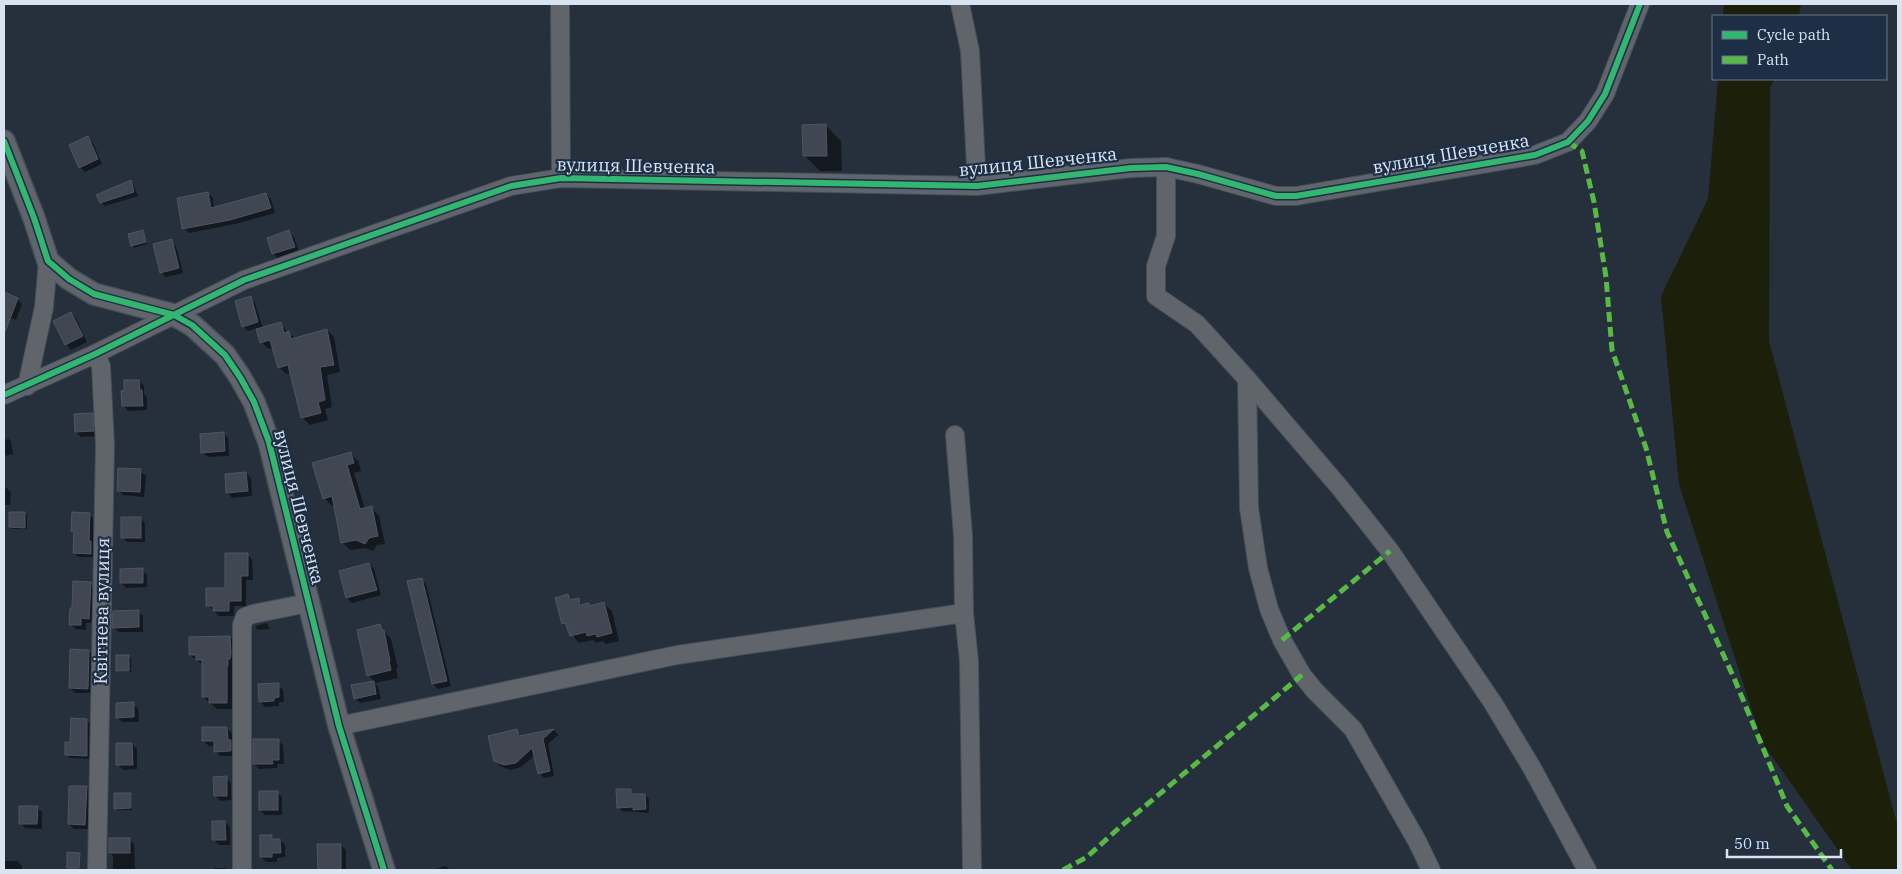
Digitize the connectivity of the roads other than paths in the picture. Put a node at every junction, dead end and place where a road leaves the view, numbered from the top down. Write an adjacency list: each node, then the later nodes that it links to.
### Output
1 (560, 4): 6 (street)
2 (960, 4): 7 (street)
3 (1640, 4): 5 (street, вулиця Шевченка)
4 (4, 141): 8 (street)
5 (1166, 167): 7 (street, вулиця Шевченка); 11 (street)
6 (561, 178): 7 (street, вулиця Шевченка); 9 (street, вулиця Шевченка)
7 (976, 186)
8 (48, 260): 9 (street); 12 (street)
9 (174, 315): 10 (street); 15 (street, вулиця Шевченка)
10 (95, 354): 12 (street); 18 (street, Квітнева вулиця)
11 (1246, 379): 22 (street); 23 (street)
12 (27, 386): 13 (street)
13 (4, 395)
14 (955, 435): 16 (street)
15 (308, 603): 17 (street, вулиця Шевченка); 19 (street)
16 (964, 613): 17 (street); 21 (street)
17 (339, 726): 20 (street, вулиця Шевченка)
18 (97, 870)
19 (242, 870)
20 (384, 870)
21 (972, 870)
22 (1432, 870)
23 (1587, 870)

